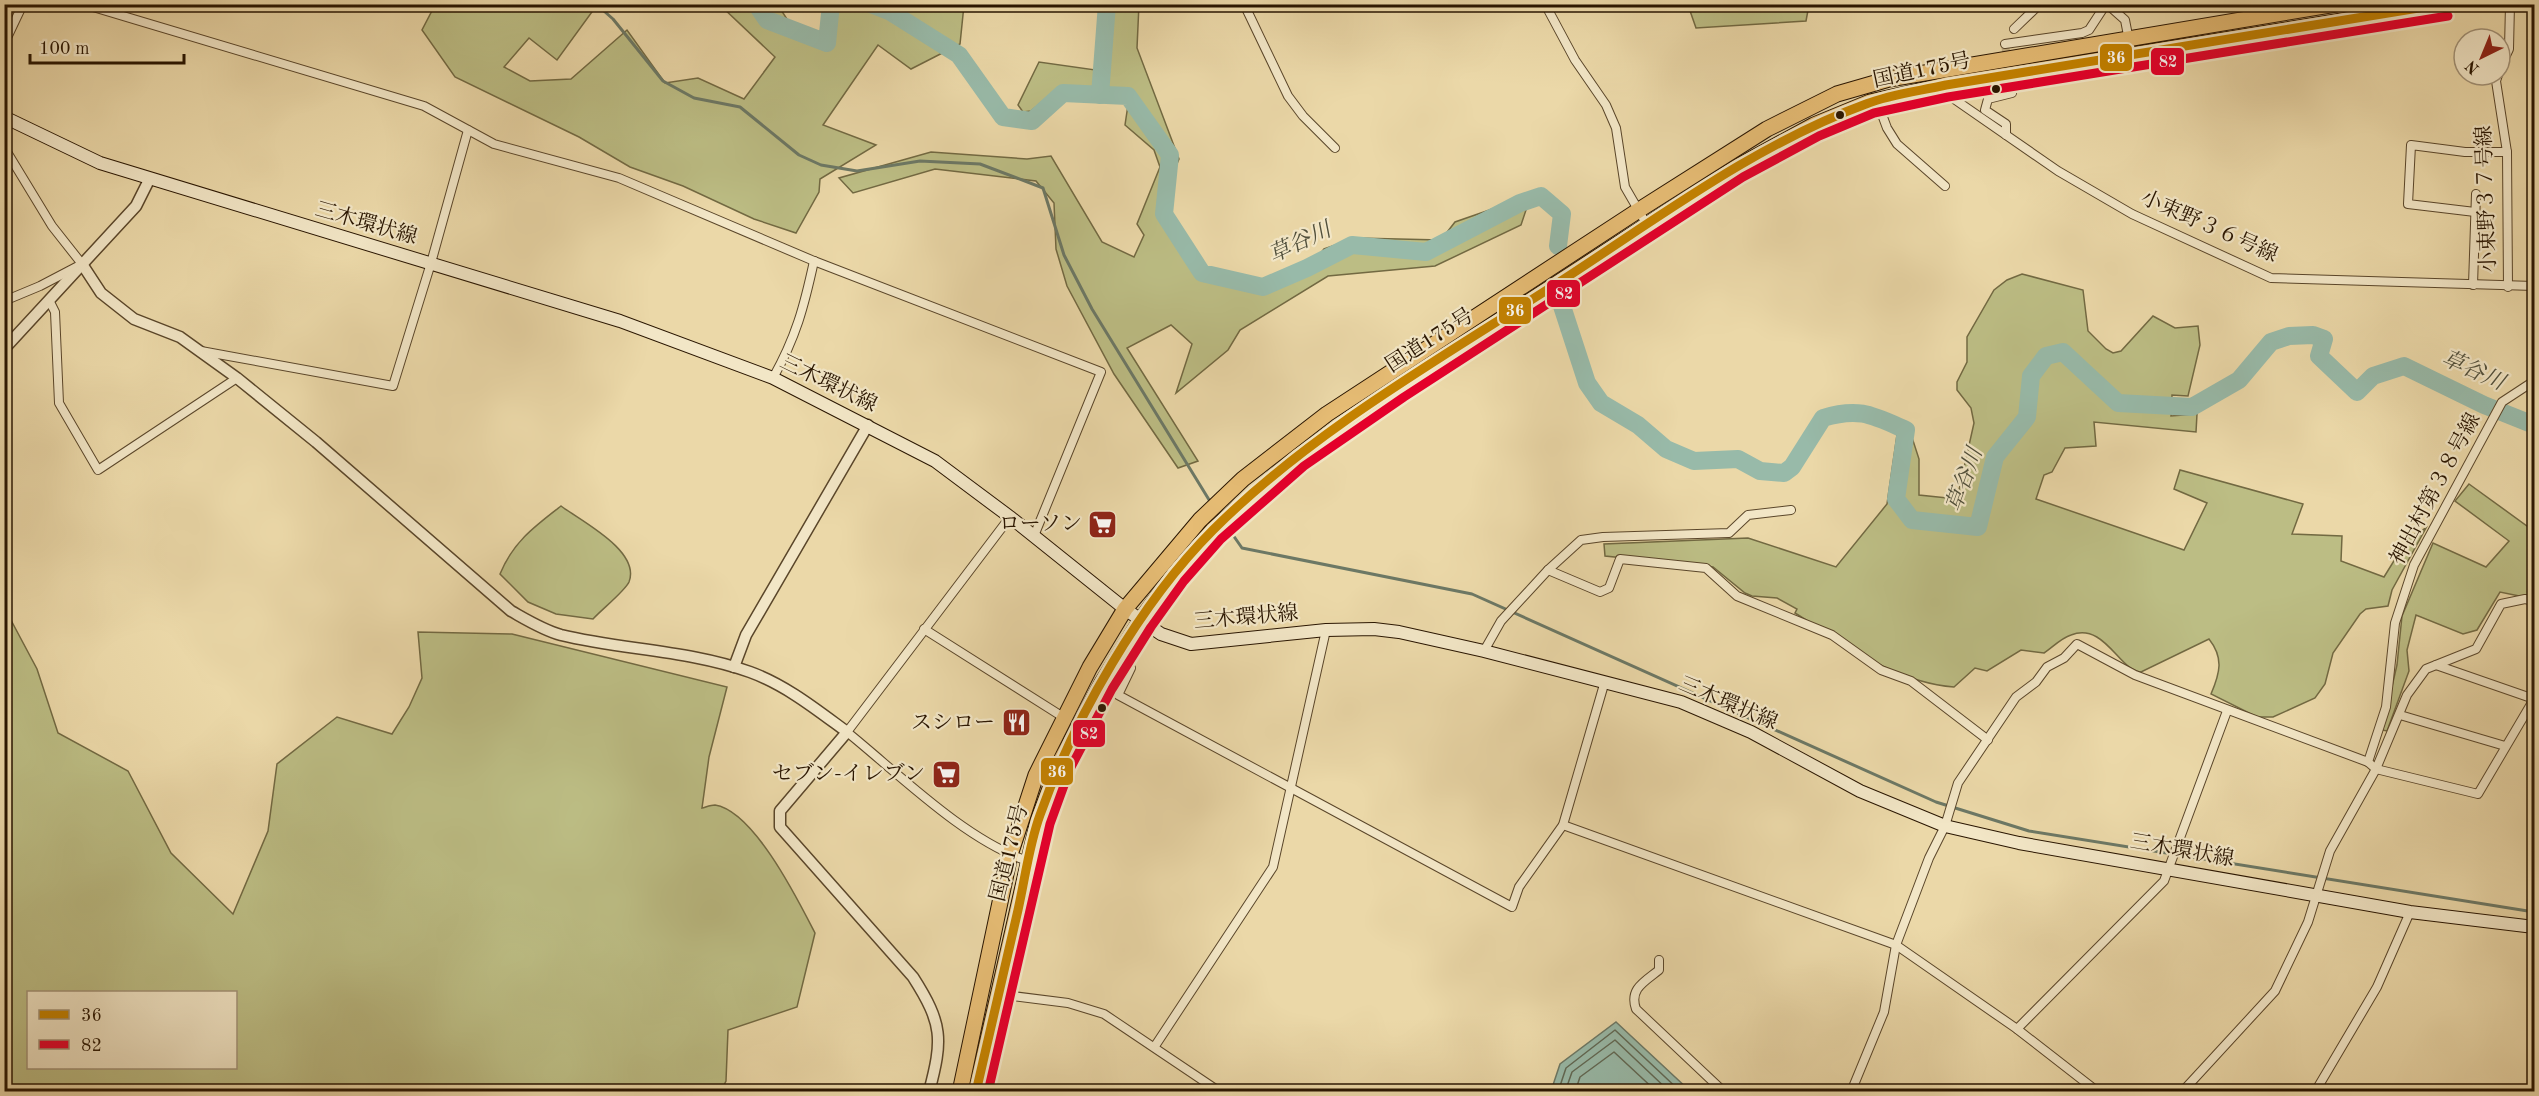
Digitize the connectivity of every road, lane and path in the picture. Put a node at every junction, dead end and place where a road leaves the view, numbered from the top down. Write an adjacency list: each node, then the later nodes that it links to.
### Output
1 (23, 4): 13 (street)
2 (83, 4): 21 (street)
3 (1244, 4): 24 (street)
4 (1545, 4): 29 (street)
5 (2040, 4): 11 (street)
6 (2106, 4): 12 (street); 14 (street)
7 (2336, 4): 12 (highway, 国道175号)
8 (2446, 4): 15 (highway, 国道175号)
9 (2510, 4): 10 (street)
10 (2509, 27)
11 (2014, 29)
12 (2129, 37): 15 (street); 29 (highway, 国道175号)
13 (4, 44)
14 (2005, 44)
15 (2132, 56): 16 (highway, 国道175号)
16 (1946, 85): 19 (highway, 国道175号); 22 (street, 小束野３６号線)
17 (2497, 87): 25 (street, 小束野３７号線)
18 (2012, 93): 22 (street)
19 (1877, 101): 27 (street); 31 (highway, 国道175号)
20 (4, 117): 26 (main road, 三木環状線)
21 (468, 130): 32 (street); 33 (street)
22 (2006, 135): 35 (street, 小束野３６号線)
23 (4, 147): 34 (street)
24 (1335, 148)
25 (2507, 152): 30 (street); 37 (street, 小束野３７号線)
26 (149, 180): 33 (main road, 三木環状線); 34 (street)
27 (1944, 186)
28 (2476, 194): 30 (street)
29 (1640, 210): 31 (street); 51 (highway, 国道175号)
30 (2475, 212): 35 (street)
31 (1647, 225): 52 (highway, 国道175号)
32 (814, 261): 43 (street); 48 (street)
33 (431, 263): 41 (street); 43 (main road, 三木環状線)
34 (82, 264): 38 (street); 39 (street); 41 (street)
35 (2473, 285): 37 (street, 小束野３６号線)
36 (2535, 286): 37 (street, 小束野３６号線)
37 (2508, 287)
38 (49, 300): 40 (street); 42 (street)
39 (4, 301)
40 (4, 348)
41 (201, 351): 42 (street)
42 (237, 378): 58 (street)
43 (773, 378): 45 (main road, 三木環状線)
44 (2535, 381): 66 (street, 神出村第３８号線)
45 (868, 425): 47 (main road, 三木環状線); 58 (street)
46 (1791, 510): 49 (street)
47 (1010, 517): 48 (main road, 三木環状線); 53 (street)
48 (1034, 536): 51 (main road, 三木環状線)
49 (1548, 570): 55 (street); 64 (street)
50 (2535, 601): 57 (street)
51 (1125, 609): 52 (main road, 三木環状線); 62 (highway, 国道175号)
52 (1141, 620): 54 (main road, 三木環状線); 56 (highway, 国道175号)
53 (924, 629): 62 (street); 63 (street)
54 (1326, 630): 55 (main road, 三木環状線); 68 (street)
55 (1484, 651): 59 (main road, 三木環状線)
56 (1116, 660): 68 (street); 72 (highway, 国道175号)
57 (2436, 665): 61 (street); 65 (street)
58 (734, 667): 63 (street)
59 (1605, 681): 69 (street); 70 (main road, 三木環状線)
60 (2227, 711): 64 (street); 66 (street); 73 (street)
61 (2400, 715): 65 (street); 67 (street)
62 (1064, 717): 71 (highway, 国道175号)
63 (847, 732): 71 (street); 82 (street)
64 (1988, 740): 70 (street)
65 (2505, 746): 67 (street)
66 (2368, 762): 67 (street)
67 (2376, 769): 74 (street)
68 (1290, 787): 69 (street); 81 (street)
69 (1563, 825): 77 (street)
70 (1945, 826): 73 (main road, 三木環状線); 77 (street)
71 (1010, 855): 72 (street); 83 (highway, 国道175号)
72 (1028, 861): 79 (highway, 国道175号)
73 (2169, 869): 74 (main road, 三木環状線); 80 (street)
74 (2317, 895): 75 (main road, 三木環状線); 89 (street)
75 (2410, 912): 76 (main road, 三木環状線); 90 (street)
76 (2535, 927)
77 (1896, 945): 80 (street); 87 (street)
78 (1659, 960): 86 (street)
79 (997, 993): 81 (street); 84 (highway, 国道175号)
80 (2017, 1029): 88 (street)
81 (1155, 1046): 85 (street)
82 (929, 1092)
83 (960, 1092)
84 (976, 1092)
85 (1220, 1092)
86 (1724, 1092)
87 (1851, 1092)
88 (2098, 1092)
89 (2182, 1092)
90 (2314, 1092)

